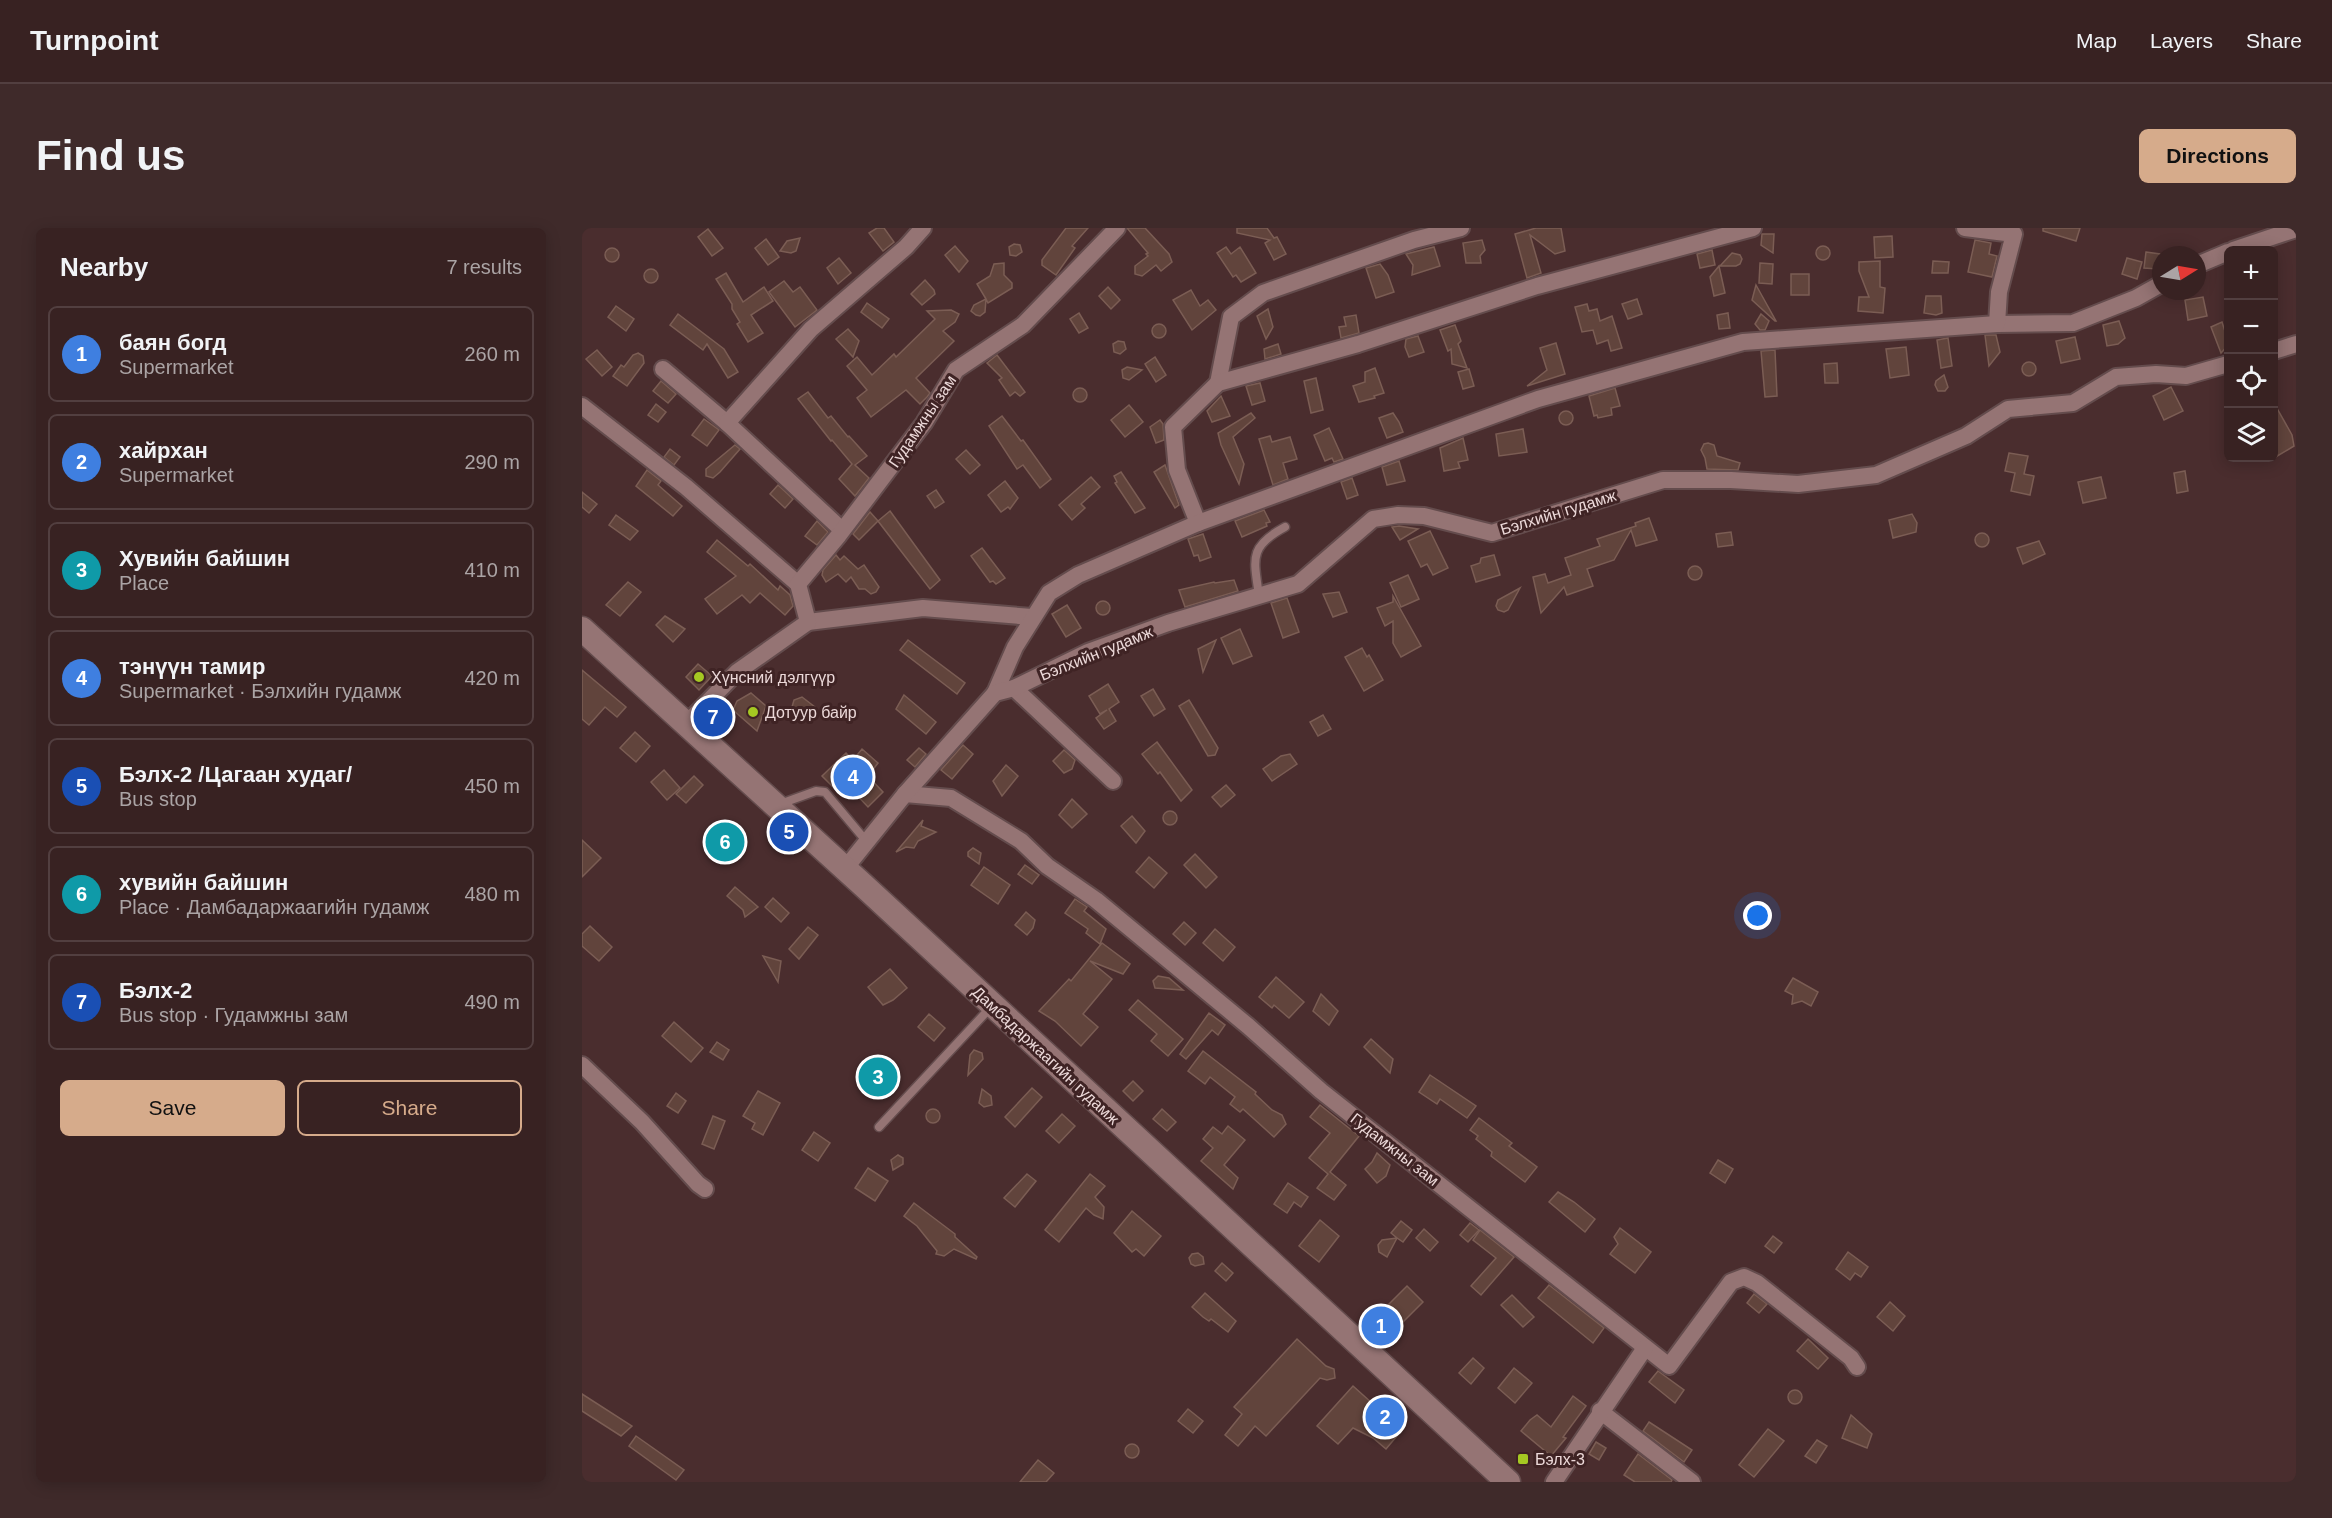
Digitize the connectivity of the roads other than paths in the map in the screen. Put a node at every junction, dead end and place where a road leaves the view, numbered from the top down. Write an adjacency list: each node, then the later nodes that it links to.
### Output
1 (923, 228): 19 (street)
2 (1117, 228): 22 (street, Гудамжны зам)
3 (1461, 228): 17 (street)
4 (1753, 228): 17 (street)
5 (1965, 228): 7 (street)
6 (2296, 229): 8 (street)
7 (2015, 231): 12 (street)
8 (2245, 246)
9 (2224, 254): 10 (street)
10 (2206, 261)
11 (2152, 289): 12 (street)
12 (1997, 324): 20 (street)
13 (2296, 344): 14 (street)
14 (2278, 350)
15 (2224, 365): 24 (street, Бэлхийн гудамж)
16 (663, 369): 19 (street)
17 (1218, 383): 20 (street)
18 (582, 406): 23 (street)
19 (727, 423): 22 (street)
20 (1198, 523): 25 (street)
21 (1285, 527): 24 (lane)
22 (842, 530): 23 (street, Гудамжны зам)
23 (798, 584): 26 (street)
24 (1258, 597): 28 (street, Бэлхийн гудамж)
25 (1032, 617): 26 (street); 29 (street)
26 (808, 622): 30 (street)
27 (582, 629): 30 (main road, Дамбадаржаагийн гудамж)
28 (1014, 687): 29 (street, Бэлхийн гудамж); 31 (street)
29 (995, 693): 32 (street)
30 (686, 724): 33 (main road, Дамбадаржаагийн гудамж)
31 (1113, 781)
32 (905, 794): 34 (street); 40 (street, Гудамжны зам)
33 (774, 806): 34 (lane); 35 (main road, Дамбадаржаагийн гудамж)
34 (867, 842): 35 (street)
35 (844, 870): 36 (main road, Дамбадаржаагийн гудамж)
36 (993, 1005): 38 (lane); 43 (main road, Дамбадаржаагийн гудамж)
37 (582, 1065): 39 (street)
38 (879, 1127)
39 (705, 1190)
40 (1645, 1348): 41 (street, Гудамжны зам); 42 (street)
41 (1857, 1367)
42 (1600, 1412): 44 (street); 45 (street)
43 (1508, 1482)
44 (1554, 1482)
45 (1692, 1482)

